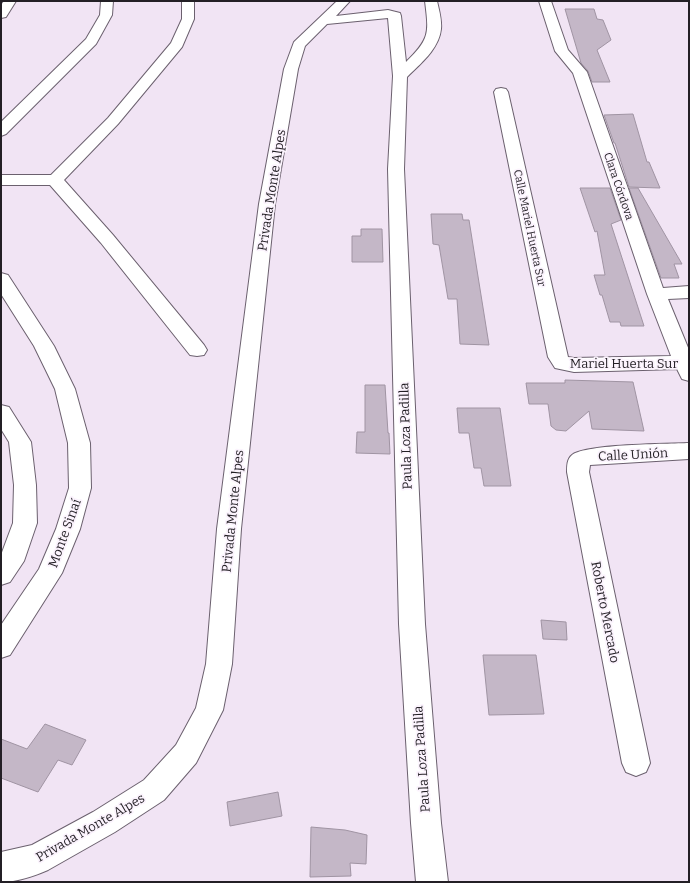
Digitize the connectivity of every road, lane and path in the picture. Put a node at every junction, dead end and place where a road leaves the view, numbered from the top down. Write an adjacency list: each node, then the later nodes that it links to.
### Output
1 (10, 1): 7 (street)
2 (107, 1): 11 (street)
3 (188, 1): 13 (street)
4 (344, 1): 8 (street)
5 (431, 1): 9 (street)
6 (545, 1): 16 (street, Clara Córdova)
7 (1, 14)
8 (323, 21): 9 (street, Paula Loza Padilla); 26 (street, Privada Monte Alpes)
9 (400, 76): 27 (street, Paula Loza Padilla)
10 (501, 92): 18 (street, Calle Mariel Huerta Sur)
11 (1, 130)
12 (1, 180): 13 (street)
13 (55, 180): 17 (street)
14 (1, 280): 24 (street, Monte Sinaí)
15 (689, 292): 16 (street)
16 (656, 294): 19 (street, Clara Córdova)
17 (197, 350)
18 (562, 363): 19 (street, Mariel Huerta Sur)
19 (688, 366)
20 (1, 412): 23 (street)
21 (689, 451): 22 (street, Calle Unión)
22 (579, 461): 25 (street, Roberto Mercado)
23 (1, 575)
24 (1, 647)
25 (636, 763)
26 (1, 868)
27 (432, 882)

